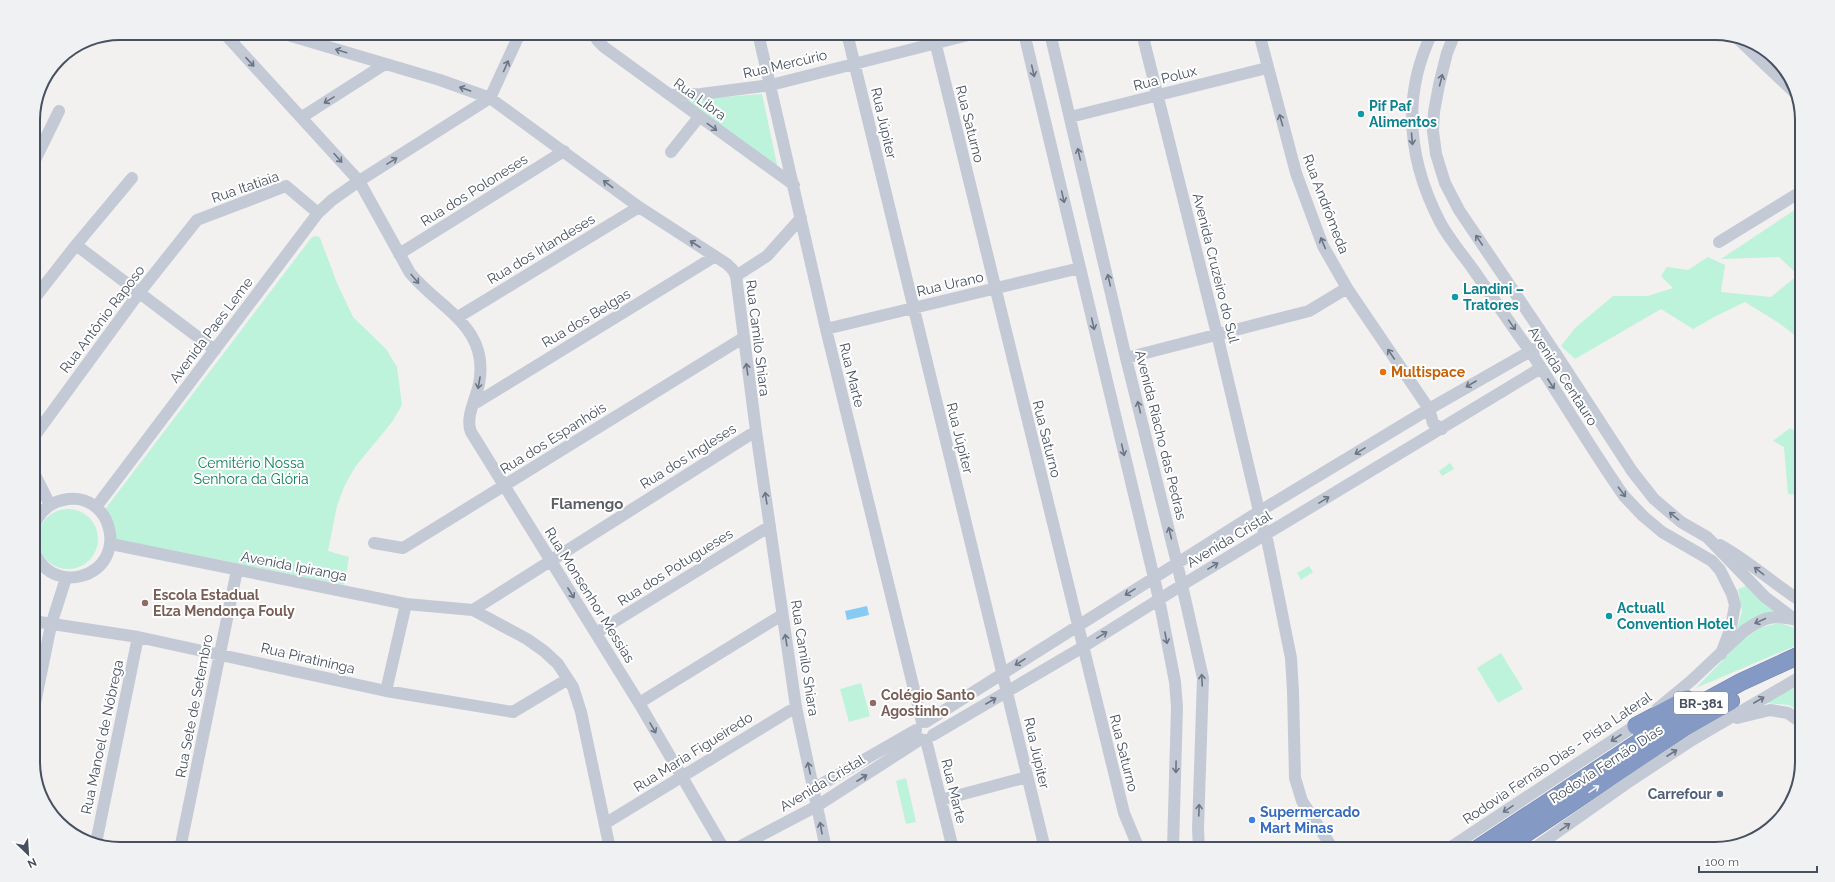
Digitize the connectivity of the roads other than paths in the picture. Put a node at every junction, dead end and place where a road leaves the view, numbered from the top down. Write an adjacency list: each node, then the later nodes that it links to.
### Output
1 (230, 40): 26 (street, Rua Monsenhor Messias, one-way to 26)
2 (305, 40): 17 (street, Rua Camilo Shiara, one-way to 2)
3 (517, 40): 23 (street, one-way to 3)
4 (597, 40): 21 (street, Rua Libra)
5 (760, 40): 19 (street, Rua Marte)
6 (849, 40): 16 (street, Rua Júpiter)
7 (928, 40): 16 (street, Rua Mercúrio)
8 (934, 40): 49 (street, Rua Saturno)
9 (1026, 40): 44 (street, one-way to 44)
10 (1052, 40): 25 (street, Avenida Riacho das Pedras)
11 (1144, 40): 22 (street, Avenida Cruzeiro do Sul)
12 (1261, 40): 18 (street, Rua Andrômeda)
13 (1428, 40): 46 (street, Avenida Centauro, one-way to 46)
14 (1452, 40): 43 (street, Avenida Centauro, one-way to 14)
15 (1746, 46): 20 (street)
16 (855, 63): 19 (street, Rua Mercúrio); 51 (street, Rua Júpiter)
17 (385, 64): 23 (street, Rua Camilo Shiara, one-way to 17); 26 (street, one-way to 26)
18 (1267, 68): 22 (street, Rua Polux); 48 (street, Rua Andrômeda, one-way to 18)
19 (771, 85): 21 (street, Rua Mercúrio); 33 (street, Rua Marte)
20 (1787, 86)
21 (670, 95): 27 (street, Rua Libra)
22 (1157, 96): 25 (street, Rua Polux); 54 (street, Avenida Cruzeiro do Sul)
23 (490, 98): 29 (street, Rua Camilo Shiara); 32 (street, Avenida Paes Leme, one-way to 23)
24 (59, 111): 28 (street)
25 (1070, 116): 59 (street, Avenida Riacho das Pedras, one-way to 25)
26 (302, 117): 32 (street, Rua Monsenhor Messias, one-way to 32)
27 (699, 117): 30 (street); 33 (street, Rua Libra, one-way to 33)
28 (40, 150)
29 (564, 151): 35 (street, Rua Camilo Shiara, one-way to 29); 41 (street, Rua dos Poloneses)
30 (671, 152)
31 (132, 178): 40 (street)
32 (359, 182): 36 (street, Avenida Paes Leme); 41 (street, Rua Monsenhor Messias)
33 (794, 185): 37 (street, Rua Marte)
34 (1795, 195): 39 (street)
35 (639, 207): 42 (street, Rua Camilo Shiara, one-way to 35); 52 (street, Rua dos Irlandeses)
36 (318, 213): 38 (street, Rua Itatiaia); 56 (street, Avenida Paes Leme)
37 (801, 218): 45 (street); 53 (street, Rua Marte)
38 (197, 220): 50 (street, Rua Antônio Raposo)
39 (1719, 242)
40 (76, 245): 47 (street); 50 (street)
41 (400, 254): 52 (street, Rua Monsenhor Messias, one-way to 52)
42 (714, 257): 45 (street, Rua Camilo Shiara); 63 (street, Rua dos Belgas)
43 (1495, 264): 46 (street); 58 (street, Avenida Centauro)
44 (1080, 268): 49 (street, Rua Urano); 85 (street, one-way to 85)
45 (736, 276): 55 (street, Rua Camilo Shiara)
46 (1478, 277): 57 (street, Avenida Centauro, one-way to 57)
47 (40, 287)
48 (1347, 288): 54 (street); 64 (street, Rua Andrômeda, one-way to 48)
49 (996, 289): 51 (street, Rua Urano); 97 (street, Rua Saturno)
50 (138, 293): 56 (street); 65 (street, Rua Antônio Raposo)
51 (913, 309): 53 (street, Rua Urano); 106 (street, Rua Júpiter)
52 (458, 317): 63 (street, Rua Monsenhor Messias, one-way to 63)
53 (826, 329): 117 (street, Rua Marte)
54 (1217, 334): 59 (street); 72 (street, Avenida Cruzeiro do Sul)
55 (743, 338): 67 (street, Rua Camilo Shiara, one-way to 55); 69 (street, Rua dos Espanhóis)
56 (215, 350): 71 (street, Avenida Paes Leme)
57 (1530, 351): 58 (street); 60 (street, Avenida Centauro); 61 (street, Avenida Cristal)
58 (1556, 354): 76 (street, Avenida Centauro, one-way to 58)
59 (1126, 358): 81 (street, Avenida Riacho das Pedras, one-way to 59)
60 (1541, 368): 62 (street, Avenida Cristal); 87 (street, Avenida Centauro, one-way to 87)
61 (1488, 374): 62 (street); 64 (street, Avenida Cristal, one-way to 64)
62 (1500, 392): 66 (street, Avenida Cristal)
63 (474, 404): 69 (street, Rua Monsenhor Messias)
64 (1428, 409): 66 (street, Rua Andrômeda); 72 (street, Avenida Cristal, one-way to 72)
65 (40, 428)
66 (1442, 429): 75 (street, Avenida Cristal, one-way to 66)
67 (756, 431): 74 (street, Rua Camilo Shiara, one-way to 67); 79 (street, Rua dos Ingleses)
68 (40, 485): 70 (street)
69 (505, 486): 78 (street, Rua dos Espanhóis); 79 (street, Rua Monsenhor Messias)
70 (50, 505): 71 (street); 73 (street)
71 (96, 507): 77 (street)
72 (1257, 512): 75 (street, Avenida Cruzeiro do Sul); 81 (street, Avenida Cristal)
73 (40, 515)
74 (770, 526): 92 (street, Rua Camilo Shiara); 98 (street, Rua dos Potugueses)
75 (1266, 534): 86 (street, Avenida Cristal, one-way to 75); 135 (street, Avenida Cruzeiro do Sul)
76 (1707, 537): 83 (street, Avenida Centauro); 88 (street, one-way to 76)
77 (111, 544): 82 (street, Avenida Ipiranga); 84 (street)
78 (374, 544)
79 (550, 560): 91 (street, Rua dos Ingleses); 98 (street, Rua Monsenhor Messias, one-way to 98)
80 (40, 561): 84 (street)
81 (1177, 563): 85 (street, Avenida Cristal); 86 (street, Avenida Riacho das Pedras)
82 (237, 570): 90 (street, Avenida Ipiranga); 101 (street, Rua Sete de Setembro)
83 (1746, 577): 87 (street); 93 (street, Avenida Centauro)
84 (66, 578): 96 (street)
85 (1153, 578): 89 (street); 97 (street, Avenida Cristal, one-way to 97)
86 (1182, 585): 89 (street, Avenida Cristal); 134 (street, Avenida Riacho das Pedras, one-way to 86)
87 (1728, 586): 102 (street, Avenida Centauro)
88 (1795, 597)
89 (1159, 599): 100 (street, Avenida Cristal, one-way to 89); 133 (street, one-way to 133)
90 (406, 604): 91 (street, Avenida Ipiranga); 110 (street)
91 (473, 610): 108 (street)
92 (782, 615): 112 (street); 113 (street, Rua Camilo Shiara, one-way to 92)
93 (1795, 618)
94 (1795, 620): 102 (street, Rodovia Fernão Dias - Pista Lateral / BR-381, one-way to 102)
95 (40, 622): 96 (street, Rua Piratininga)
96 (51, 624): 99 (street, Rua Piratininga); 107 (street)
97 (1077, 625): 100 (street, Rua Saturno); 106 (street, Avenida Cristal, one-way to 106)
98 (596, 633): 112 (street, Rua Monsenhor Messias)
99 (138, 637): 101 (street, Rua Piratininga); 124 (street, Rua Manoel de Nóbrega)
100 (1083, 647): 111 (street, Avenida Cristal); 132 (street, Rua Saturno)
101 (220, 654): 110 (street, Rua Piratininga); 125 (street, Rua Sete de Setembro)
102 (1721, 654): 115 (street, Rodovia Fernão Dias - Pista Lateral / BR-381)
103 (1795, 656): 115 (highway, BR-381)
104 (1795, 657): 137 (highway, Rodovia Fernão Dias / BR-381)
105 (1795, 670): 138 (highway, Rodovia Fernão Dias / BR-381, one-way to 105)
106 (1002, 673): 111 (street, Rua Júpiter); 117 (street, Avenida Cristal)
107 (40, 678)
108 (568, 679): 110 (street, Rua Piratininga); 123 (street)
109 (1795, 680): 116 (street, BR-381, one-way to 109)
110 (386, 691)
111 (1007, 692): 117 (street, Avenida Cristal, one-way to 111); 119 (street, Rua Júpiter)
112 (639, 703): 118 (street, Rua Monsenhor Messias, one-way to 118)
113 (796, 707): 118 (street, Rua Maria Figueiredo); 120 (street, Rua Camilo Shiara, one-way to 113)
114 (1795, 718): 116 (street)
115 (1636, 726): 136 (street, Rodovia Fernão Dias - Pista Lateral / BR-381, one-way to 136)
116 (1713, 726): 139 (street, BR-381, one-way to 116)
117 (924, 731): 120 (street, Avenida Cristal); 121 (street, Rua Marte); 122 (street, Avenida Cristal, one-way to 117)
118 (682, 776): 123 (street, Rua Maria Figueiredo); 127 (street, Rua Monsenhor Messias)
119 (1027, 777): 121 (street); 131 (street, Rua Júpiter)
120 (814, 789): 122 (street, Rua Camilo Shiara)
121 (941, 800): 130 (street, Rua Marte)
122 (817, 806): 128 (street, Avenida Cristal); 129 (street, Rua Camilo Shiara, one-way to 122)
123 (606, 824): 126 (street)
124 (97, 839)
125 (181, 842)
126 (609, 842)
127 (720, 842)
128 (749, 842)
129 (825, 842)
130 (951, 842)
131 (1043, 842)
132 (1136, 842)
133 (1174, 842)
134 (1199, 842)
135 (1328, 842)
136 (1459, 842)
137 (1488, 842)
138 (1513, 842)
139 (1543, 842)

